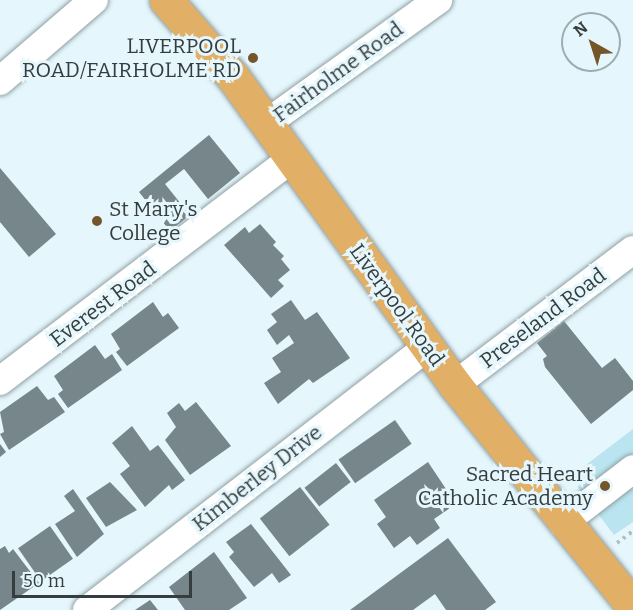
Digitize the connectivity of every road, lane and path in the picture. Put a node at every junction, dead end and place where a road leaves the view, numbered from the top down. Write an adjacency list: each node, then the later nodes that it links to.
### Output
1 (94, 0): 4 (street)
2 (166, 0): 5 (highway, Liverpool Road)
3 (438, 0): 5 (street, Fairholme Road)
4 (0, 81)
5 (267, 123): 6 (highway, Liverpool Road)
6 (291, 159): 8 (highway, Liverpool Road); 9 (street, Everest Road)
7 (632, 251): 10 (street, Preseland Road)
8 (427, 347): 10 (highway, Liverpool Road); 14 (street, Kimberley Drive)
9 (0, 381)
10 (455, 385): 12 (highway, Liverpool Road)
11 (633, 469): 12 (street)
12 (564, 523): 13 (highway, Liverpool Road)
13 (633, 606)
14 (87, 610)

